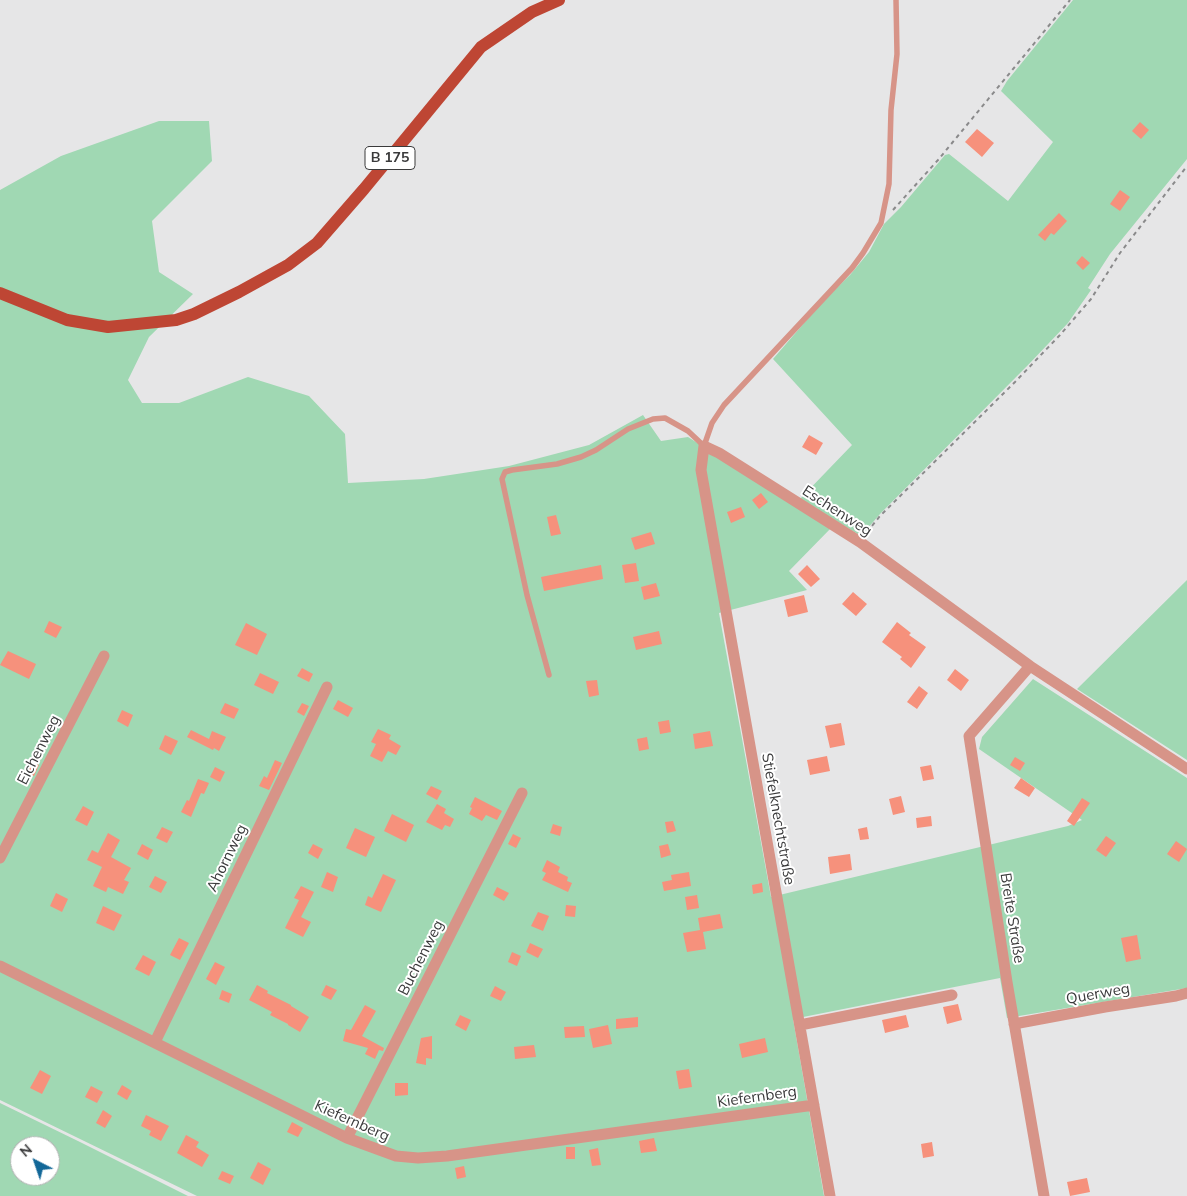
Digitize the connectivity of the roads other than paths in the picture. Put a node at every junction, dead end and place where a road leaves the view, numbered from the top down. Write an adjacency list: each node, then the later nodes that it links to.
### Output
1 (559, 0): 3 (main road, B 175)
2 (896, 0): 4 (lane)
3 (0, 293)
4 (704, 446): 6 (street, Eschenweg); 7 (lane); 16 (street, Stiefelknechtstraße)
5 (104, 656): 11 (street, Eichenweg)
6 (1030, 666): 9 (street, Eschenweg); 15 (street, Breite Straße)
7 (549, 675)
8 (327, 687): 17 (street, Ahornweg)
9 (1187, 769)
10 (522, 793): 19 (street, Buchenweg)
11 (0, 858)
12 (0, 966): 17 (street, Kiefernberg)
13 (1187, 993): 15 (street, Querweg)
14 (952, 995): 16 (street)
15 (1014, 1024): 21 (street, Breite Straße)
16 (800, 1025): 18 (street, Stiefelknechtstraße)
17 (155, 1042): 19 (street, Kiefernberg)
18 (814, 1105): 19 (street, Kiefernberg); 20 (street, Stiefelknechtstraße)
19 (347, 1138)
20 (830, 1196)
21 (1044, 1196)

